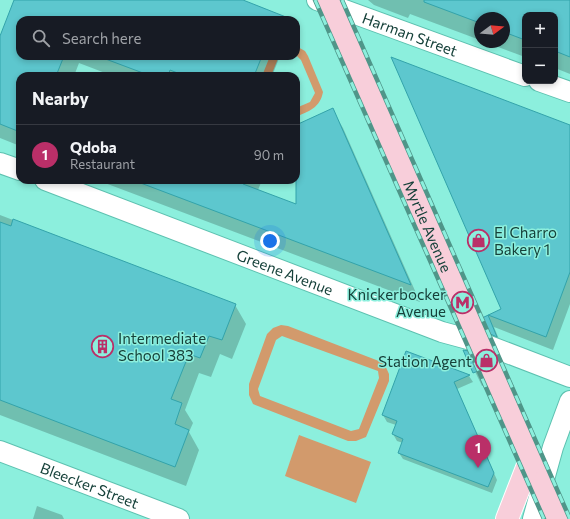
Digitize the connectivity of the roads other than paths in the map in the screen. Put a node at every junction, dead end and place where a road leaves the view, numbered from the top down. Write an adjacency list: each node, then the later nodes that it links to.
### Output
1 (326, 2): 2 (street, Harman Street); 8 (main road, Myrtle Avenue)
2 (522, 75)
3 (547, 84): 4 (street)
4 (570, 92)
5 (0, 163): 6 (street)
6 (16, 169)
7 (55, 184): 8 (street, Greene Avenue)
8 (479, 342): 9 (street, Greene Avenue); 12 (main road, Myrtle Avenue)
9 (570, 377)
10 (570, 401): 13 (street)
11 (0, 451): 14 (street, Bleecker Street)
12 (530, 460): 13 (main road, Myrtle Avenue); 15 (main road)
13 (542, 487): 16 (street); 17 (main road, Myrtle Avenue)
14 (178, 519)
15 (507, 519)
16 (533, 519)
17 (556, 519)

